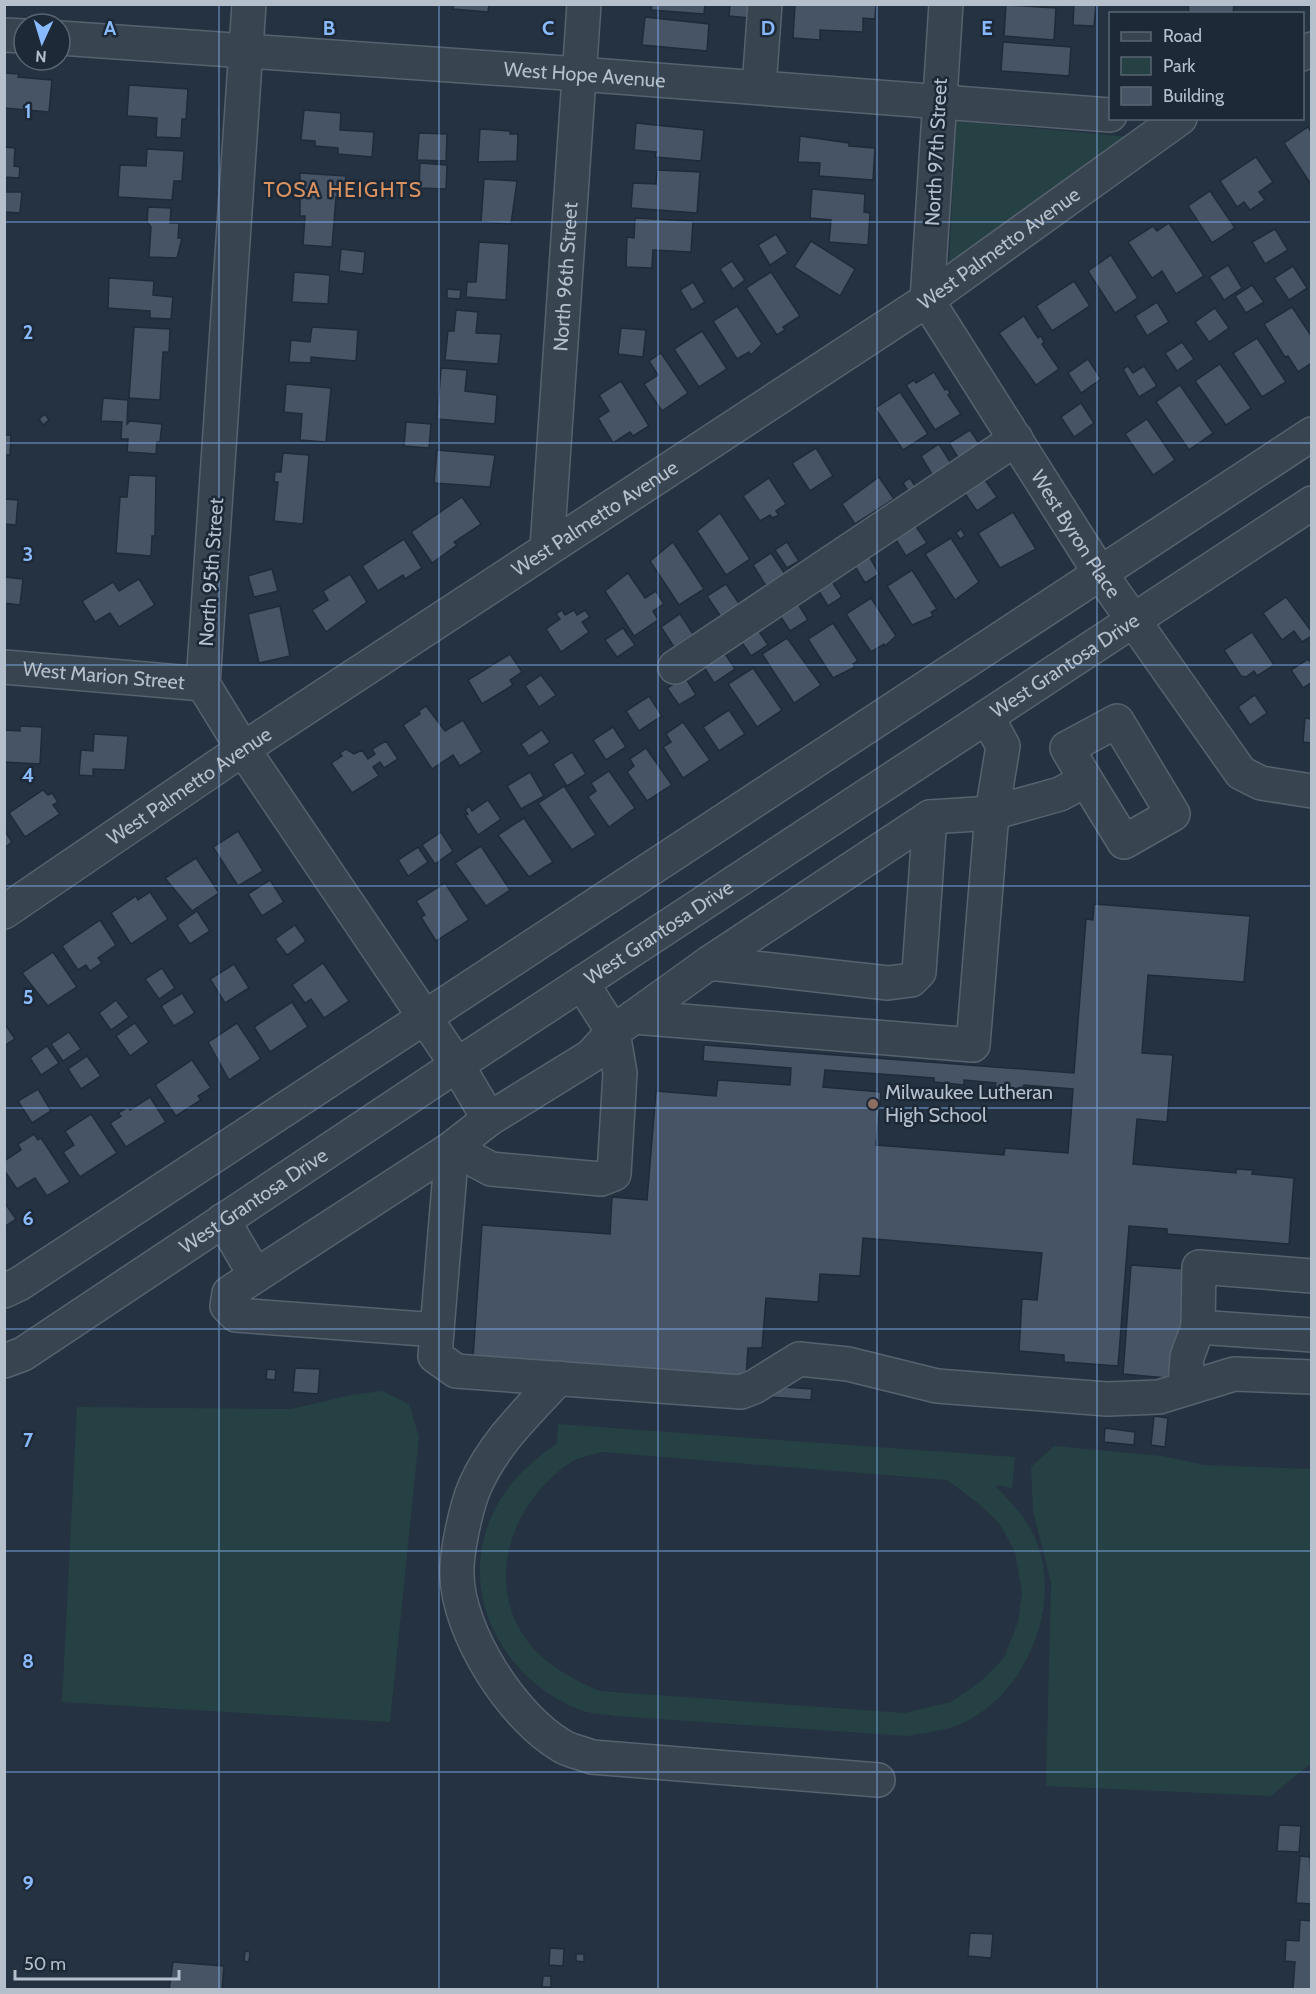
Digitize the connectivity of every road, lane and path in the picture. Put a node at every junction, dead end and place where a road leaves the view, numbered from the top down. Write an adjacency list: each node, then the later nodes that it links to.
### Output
1 (249, 4): 6 (street, North 95th Street)
2 (584, 4): 7 (street, North 96th Street)
3 (765, 4): 8 (street)
4 (946, 4): 9 (street, North 97th Street)
5 (72, 39): 6 (street, West Hope Avenue)
6 (246, 51): 7 (street, West Hope Avenue); 21 (street, North 95th Street)
7 (579, 74): 8 (street, West Hope Avenue); 16 (street, North 96th Street)
8 (759, 87): 9 (street, West Hope Avenue)
9 (939, 100): 10 (street, West Hope Avenue); 12 (street, North 97th Street)
10 (1109, 116)
11 (1165, 120): 12 (street, West Palmetto Avenue)
12 (927, 300): 14 (street, West Byron Place); 16 (street, West Palmetto Avenue)
13 (1311, 434): 17 (street)
14 (1016, 440): 17 (street, West Byron Place); 20 (street)
15 (1311, 503): 18 (street, West Grantosa Drive)
16 (547, 548): 23 (street, West Palmetto Avenue)
17 (1100, 573): 18 (street, West Byron Place); 31 (street)
18 (1134, 621): 22 (street, West Grantosa Drive); 25 (street, West Byron Place)
19 (4, 667): 21 (street, West Marion Street)
20 (675, 667)
21 (203, 684): 23 (street)
22 (987, 717): 26 (street); 30 (street, West Grantosa Drive)
23 (243, 749): 28 (street, West Palmetto Avenue); 31 (street)
24 (1086, 780): 26 (street)
25 (1311, 791)
26 (992, 813): 27 (street); 32 (street)
27 (930, 817): 29 (street); 29 (street)
28 (4, 912)
29 (710, 963): 32 (street)
30 (582, 983): 32 (street); 33 (street, West Grantosa Drive)
31 (424, 1016): 33 (street); 39 (street)
32 (624, 1024): 34 (street); 35 (street)
33 (457, 1065): 34 (street); 36 (street, West Grantosa Drive)
34 (489, 1119): 35 (street)
35 (452, 1148): 37 (street); 41 (street)
36 (224, 1220): 37 (street); 43 (street, West Grantosa Drive)
37 (255, 1275): 41 (street)
38 (1311, 1276): 40 (street)
39 (4, 1291)
40 (1198, 1327): 42 (street); 46 (street)
41 (437, 1330): 45 (street)
42 (1311, 1335)
43 (4, 1361)
44 (1311, 1377): 46 (street)
45 (559, 1378): 46 (street); 47 (street)
46 (1185, 1388)
47 (878, 1780)

